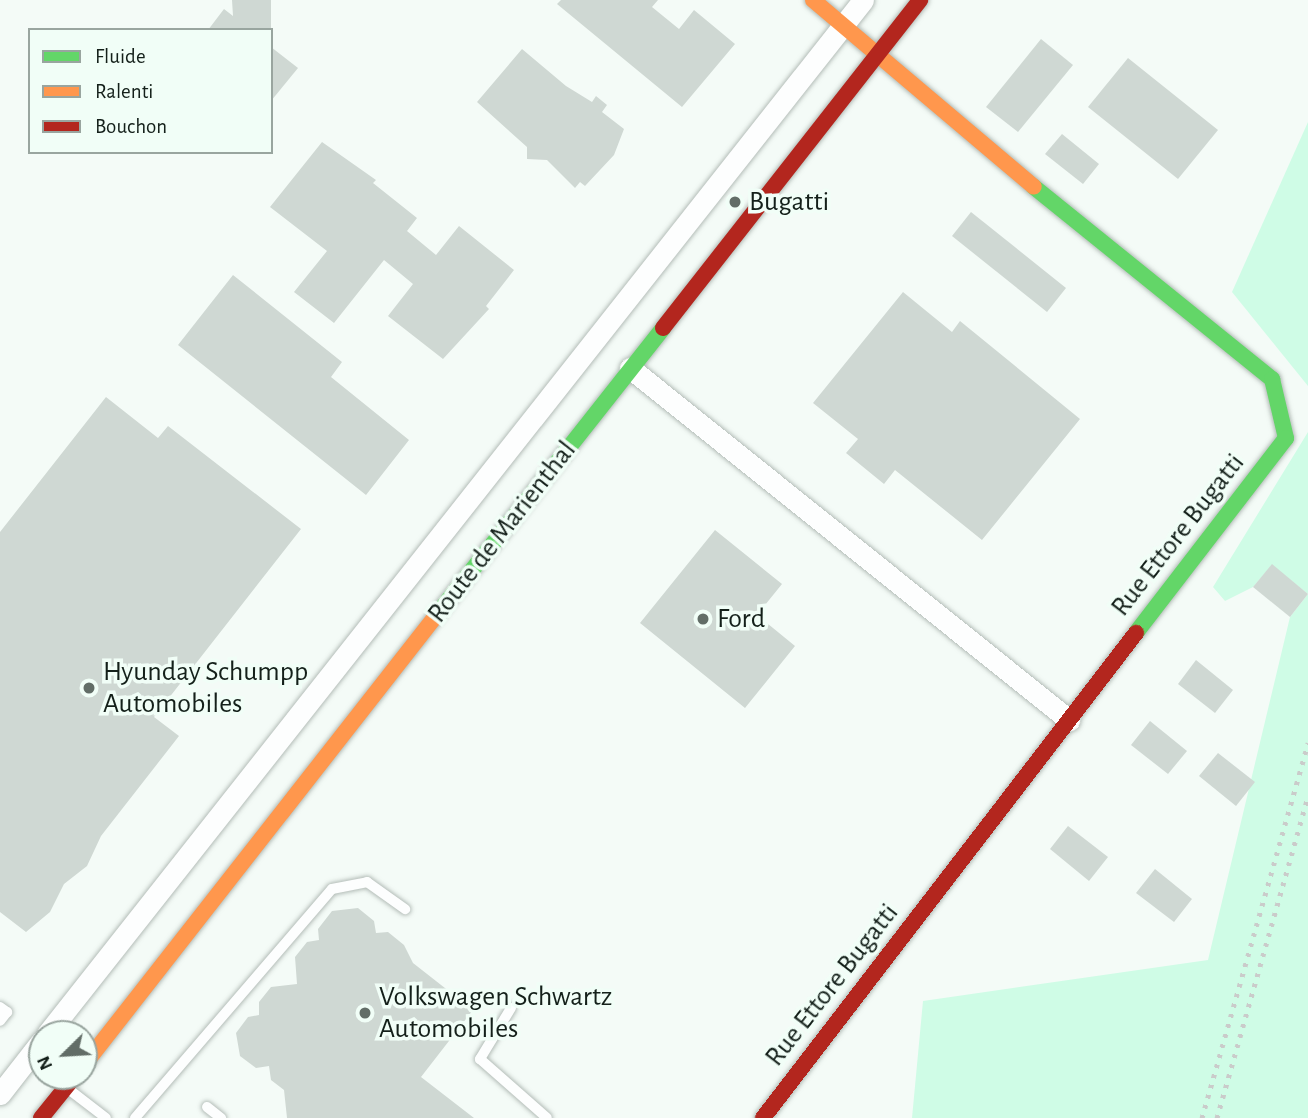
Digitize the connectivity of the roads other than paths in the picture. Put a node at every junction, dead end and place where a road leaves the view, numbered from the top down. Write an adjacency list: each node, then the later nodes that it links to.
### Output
1 (813, 0): 4 (street)
2 (863, 0): 4 (street, Route de Marienthal)
3 (920, 0): 5 (street, Route de Marienthal)
4 (844, 24): 5 (street); 11 (street, Route de Marienthal)
5 (876, 56): 6 (street, Route de Marienthal); 7 (street, Rue Ettore Bugatti)
6 (630, 368): 7 (street); 13 (street, Route de Marienthal)
7 (1069, 720): 24 (street, Rue Ettore Bugatti)
8 (405, 909): 21 (lane)
9 (0, 1007): 12 (lane)
10 (511, 1008): 23 (lane)
11 (58, 1020)
12 (0, 1021)
13 (98, 1047)
14 (28, 1058): 17 (street)
15 (64, 1090): 19 (street)
16 (79, 1090): 20 (lane)
17 (0, 1094)
18 (207, 1107): 22 (lane)
19 (41, 1118)
20 (106, 1118)
21 (135, 1118)
22 (220, 1118)
23 (547, 1118)
24 (763, 1118)

